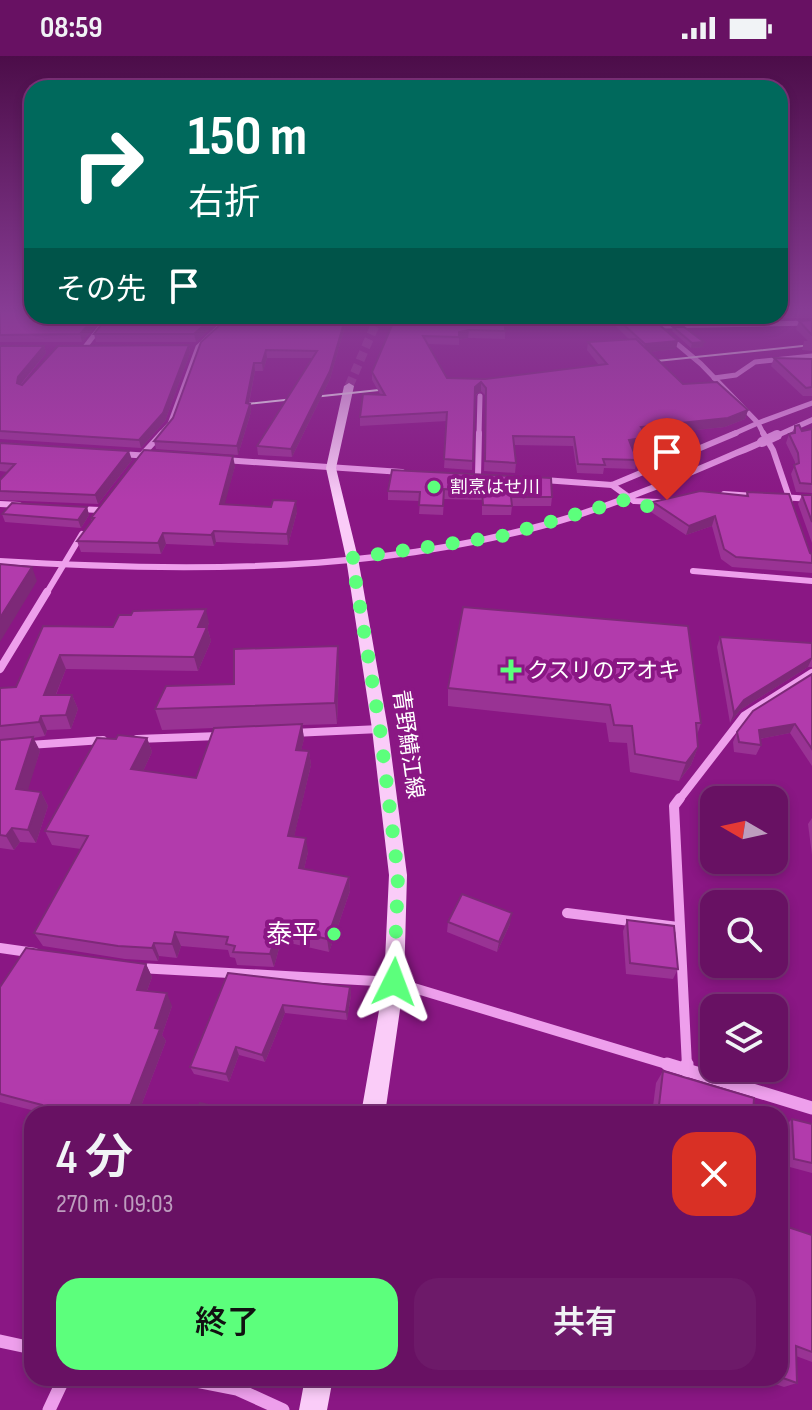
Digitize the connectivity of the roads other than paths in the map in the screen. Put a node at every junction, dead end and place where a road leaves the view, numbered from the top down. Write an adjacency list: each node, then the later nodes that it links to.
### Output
1 (188, 374): 11 (street)
2 (710, 374): 4 (street)
3 (737, 374): 4 (street)
4 (714, 378): 9 (street)
5 (349, 386): 15 (main road, 青野鯖江線)
6 (480, 396): 18 (street)
7 (812, 403): 9 (street)
8 (812, 420): 28 (street, bridge)
9 (758, 423): 21 (street); 26 (street)
10 (110, 453): 11 (street)
11 (141, 455): 12 (street); 14 (street)
12 (156, 456)
13 (216, 459): 15 (street)
14 (133, 465)
15 (331, 468): 16 (street); 35 (main road, 青野鯖江線)
16 (405, 472)
17 (464, 475): 18 (street)
18 (478, 476): 19 (street)
19 (493, 477)
20 (538, 480): 21 (street)
21 (612, 485): 28 (street)
22 (716, 494): 23 (street)
23 (760, 496)
24 (774, 497): 26 (street)
25 (674, 498): 28 (street)
26 (789, 498): 29 (street); 34 (street)
27 (108, 499): 33 (street)
28 (628, 499): 35 (street)
29 (812, 499)
30 (0, 504): 31 (street)
31 (28, 506)
32 (71, 509): 33 (street)
33 (100, 510): 37 (street)
34 (793, 510)
35 (352, 558): 37 (street); 42 (main road, 青野鯖江線)
36 (0, 561): 37 (street)
37 (62, 567): 40 (street)
38 (693, 571): 39 (street)
39 (812, 581)
40 (0, 669)
41 (812, 673): 47 (street)
42 (380, 729): 43 (street); 51 (main road, 青野鯖江線)
43 (288, 733)
44 (226, 735): 45 (street)
45 (14, 747)
46 (567, 913): 47 (street)
47 (678, 927): 52 (street)
48 (0, 948): 49 (street)
49 (46, 955)
50 (124, 967): 51 (street)
51 (394, 982): 52 (street); 53 (main road, 青野鯖江線)
52 (687, 1071): 54 (street)
53 (374, 1106)
54 (812, 1108)
55 (0, 1341): 56 (street)
56 (24, 1346)
57 (60, 1386): 60 (street)
58 (222, 1386): 61 (street)
59 (318, 1386): 62 (main road)
60 (49, 1410)
61 (283, 1410)
62 (313, 1410)

